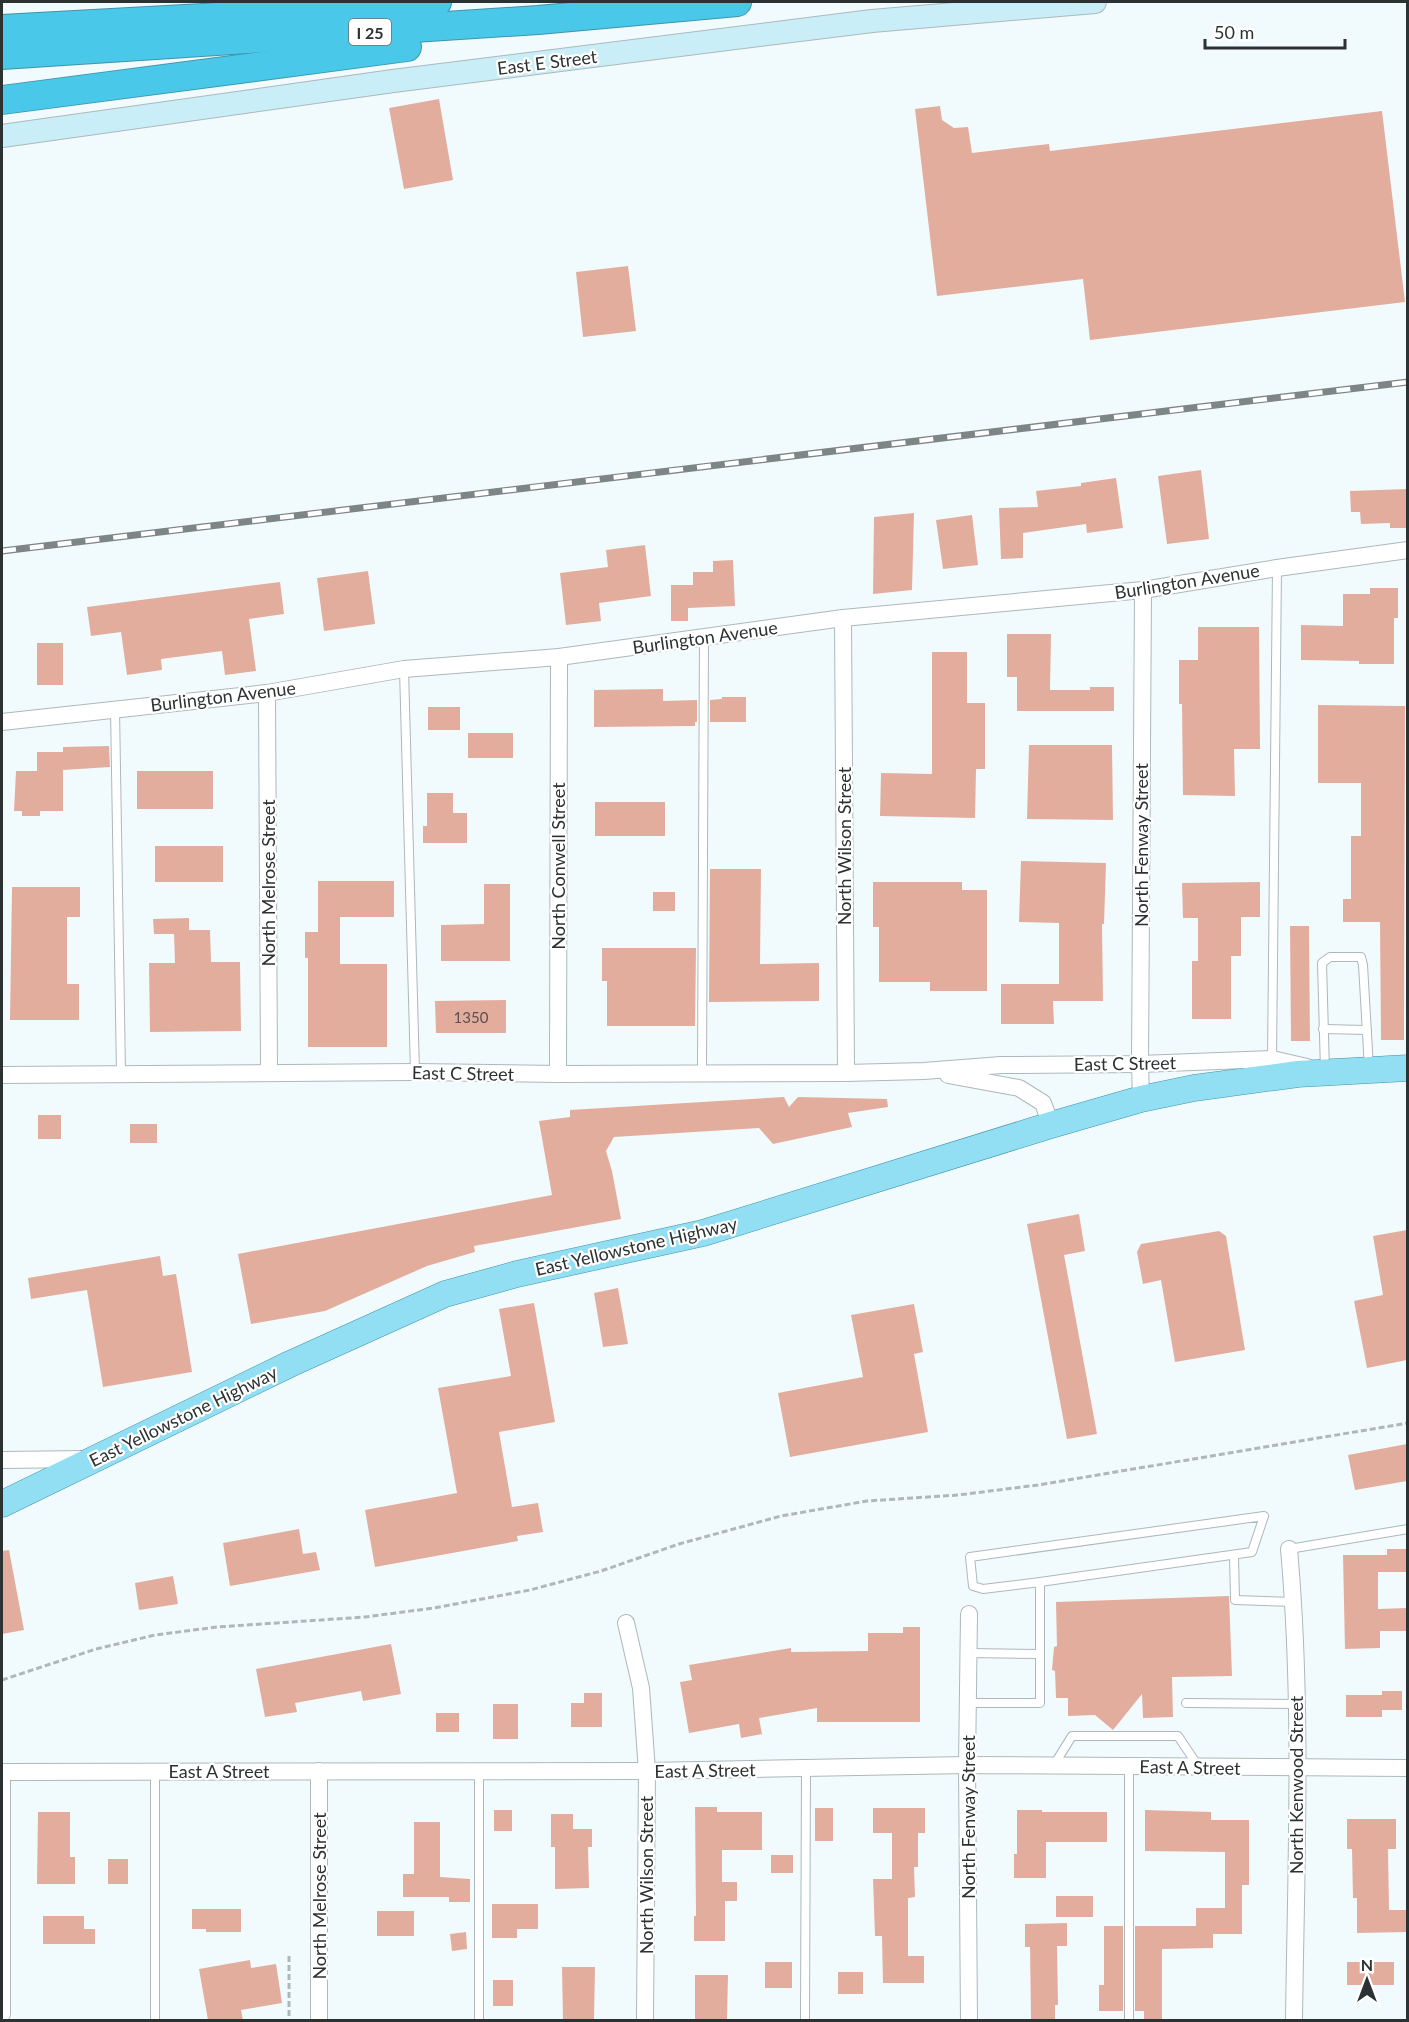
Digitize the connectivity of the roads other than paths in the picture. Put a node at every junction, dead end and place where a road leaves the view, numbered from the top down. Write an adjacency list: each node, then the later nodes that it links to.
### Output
1 (437, 2): 5 (highway, I 25)
2 (737, 2): 4 (highway, I 25)
3 (1095, 2): 8 (main road, East E Street)
4 (538, 20): 6 (highway, I 25); 7 (highway)
5 (2, 29)
6 (2, 56)
7 (2, 100)
8 (2, 136)
9 (1407, 550): 10 (street, Burlington Avenue)
10 (1277, 568): 11 (street, Burlington Avenue); 21 (lane)
11 (1143, 590): 12 (street, Burlington Avenue); 22 (street, North Fenway Street)
12 (843, 618): 13 (street, Burlington Avenue); 30 (street, North Wilson Street)
13 (704, 636): 14 (street, Burlington Avenue); 28 (lane)
14 (559, 657): 15 (street, Burlington Avenue); 32 (street, North Conwell Street)
15 (404, 669): 16 (street, Burlington Avenue); 27 (lane)
16 (267, 693): 17 (street, Burlington Avenue); 29 (street, North Melrose Street)
17 (115, 709): 18 (street, Burlington Avenue); 31 (lane)
18 (2, 722)
19 (1323, 1029): 20 (lane); 20 (lane); 26 (lane)
20 (1367, 1030): 24 (lane)
21 (1272, 1059): 22 (street, East C Street); 26 (street, East C Street)
22 (1140, 1064): 25 (street, East C Street); 34 (street, North Fenway Street)
23 (1407, 1068): 24 (main road, East Yellowstone Highway)
24 (1370, 1070): 26 (main road, East Yellowstone Highway)
25 (924, 1071): 30 (street, East C Street); 35 (street, East C Street)
26 (1325, 1071): 34 (main road, East Yellowstone Highway)
27 (414, 1072): 29 (street, East C Street); 32 (street, East C Street)
28 (702, 1072): 30 (street, East C Street); 32 (street, East C Street)
29 (269, 1073): 31 (street, East C Street)
30 (846, 1073)
31 (121, 1074): 33 (street, East C Street)
32 (558, 1074)
33 (2, 1075)
34 (1141, 1100): 35 (main road, East Yellowstone Highway)
35 (1051, 1125): 36 (main road, East Yellowstone Highway)
36 (93, 1459): 37 (street); 38 (main road, East Yellowstone Highway)
37 (2, 1460)
38 (2, 1504)
39 (1407, 1528): 40 (lane)
40 (1289, 1549): 43 (street, North Kenwood Street)
41 (1234, 1555): 42 (lane); 42 (lane); 43 (lane)
42 (1040, 1582): 47 (lane)
43 (1294, 1602): 50 (street, North Kenwood Street)
44 (969, 1614): 46 (street, North Fenway Street)
45 (626, 1623): 61 (street, North Wilson Street)
46 (968, 1653): 47 (lane); 48 (street, North Fenway Street)
47 (1040, 1654): 48 (lane)
48 (968, 1703): 51 (street, North Fenway Street)
49 (1186, 1703): 50 (lane)
50 (1296, 1704): 56 (street, North Kenwood Street)
51 (967, 1765): 52 (street, East A Street); 55 (street, East A Street); 69 (street, North Fenway Street)
52 (1053, 1765): 53 (street, East A Street); 54 (lane)
53 (1130, 1766): 54 (street, East A Street); 70 (lane)
54 (1199, 1767): 56 (street, East A Street)
55 (806, 1768): 61 (street, East A Street); 68 (lane)
56 (1297, 1768): 57 (street, East A Street); 71 (street, North Kenwood Street)
57 (1407, 1768)
58 (155, 1771): 59 (street, East A Street); 62 (street, East A Street); 64 (lane)
59 (320, 1771): 60 (street, East A Street); 65 (street, North Melrose Street)
60 (479, 1771): 61 (street, East A Street); 66 (lane)
61 (646, 1771): 67 (street, North Wilson Street)
62 (2, 1772): 63 (street)
63 (2, 2014)
64 (155, 2020)
65 (319, 2020)
66 (479, 2020)
67 (645, 2020)
68 (805, 2020)
69 (969, 2020)
70 (1129, 2020)
71 (1294, 2020)

